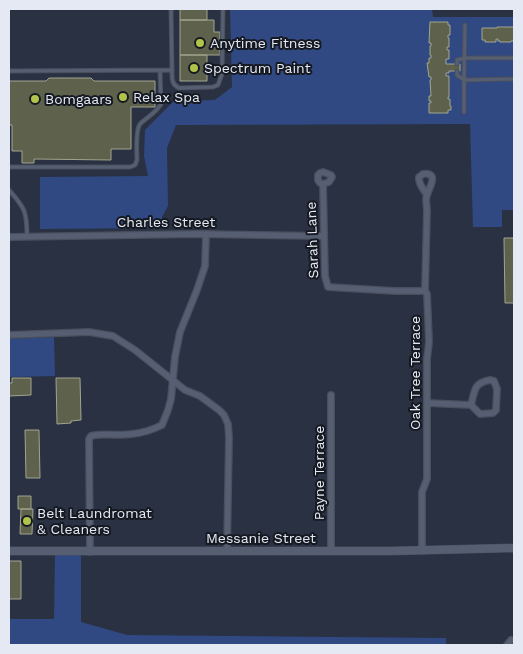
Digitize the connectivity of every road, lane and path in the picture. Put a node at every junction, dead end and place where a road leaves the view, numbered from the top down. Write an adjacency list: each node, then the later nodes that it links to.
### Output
1 (171, 9): 8 (lane)
2 (223, 9): 8 (lane)
3 (465, 25): 4 (lane)
4 (465, 58): 5 (lane); 6 (lane); 12 (lane)
5 (514, 58)
6 (457, 64)
7 (160, 70): 8 (lane); 9 (lane); 14 (lane)
8 (172, 70)
9 (9, 71)
10 (457, 71): 12 (lane)
11 (514, 79): 12 (lane)
12 (464, 80): 13 (lane)
13 (464, 112)
14 (9, 167)
15 (323, 184): 20 (street, Sarah Lane)
16 (9, 190): 19 (lane)
17 (427, 195): 22 (street, Oak Tree Terrace)
18 (206, 234): 19 (street, Charles Street); 20 (street, Charles Street); 24 (street)
19 (27, 236): 21 (street, Charles Street)
20 (324, 236): 22 (street, Sarah Lane)
21 (9, 237)
22 (425, 291): 26 (street, Oak Tree Terrace)
23 (9, 335): 24 (street)
24 (173, 380): 31 (street); 33 (street)
25 (332, 395): 32 (street, Payne Terrace)
26 (427, 403): 27 (street); 29 (street, Oak Tree Terrace)
27 (471, 405): 27 (street)
28 (514, 548): 29 (street, Messanie Street)
29 (422, 550): 32 (street, Messanie Street)
30 (9, 551): 33 (street, Messanie Street)
31 (227, 551): 32 (street, Messanie Street); 33 (street, Messanie Street)
32 (331, 551)
33 (90, 552)

